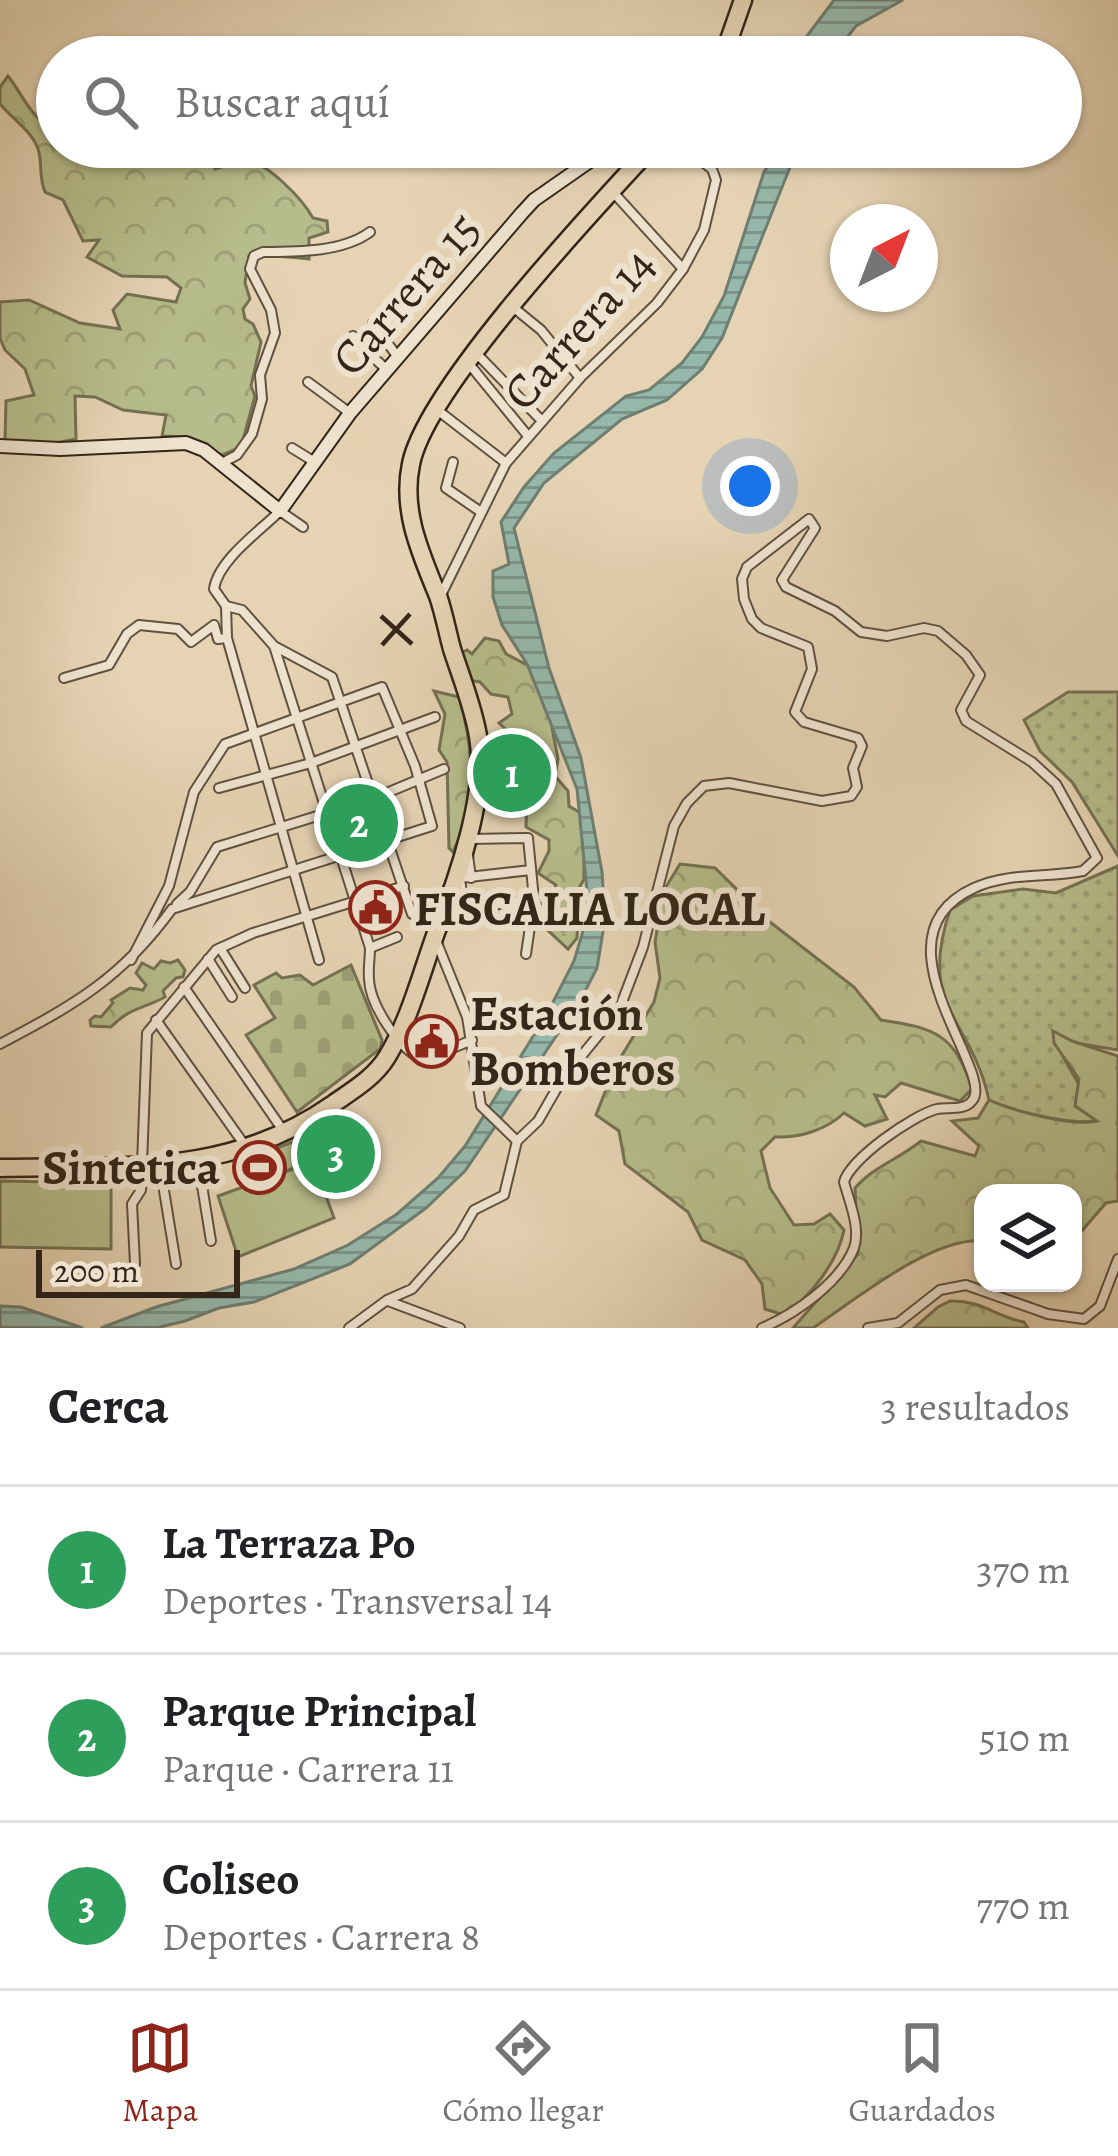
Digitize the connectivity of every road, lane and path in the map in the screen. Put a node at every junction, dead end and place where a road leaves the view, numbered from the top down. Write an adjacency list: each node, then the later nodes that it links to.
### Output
1 (743, 0): 2 (highway)
2 (730, 36)
3 (580, 168): 12 (street, Carrera 15)
4 (633, 168): 6 (highway)
5 (711, 168): 8 (street, Carrera 14)
6 (612, 191): 8 (street); 9 (highway)
7 (370, 232): 26 (street)
8 (683, 269): 15 (street, Carrera 14)
9 (514, 308): 13 (highway); 15 (street)
10 (373, 323): 12 (street)
11 (353, 335): 14 (street)
12 (398, 356): 14 (street, Carrera 15)
13 (473, 359): 17 (highway); 19 (street); 20 (street)
14 (386, 369): 18 (street, Carrera 15)
15 (580, 378): 19 (street, Carrera 14)
16 (308, 382): 18 (street)
17 (436, 409): 25 (street); 30 (highway)
18 (350, 413): 23 (street, Carrera 15)
19 (542, 421): 20 (street, Carrera 14)
20 (528, 436): 25 (street, Carrera 14)
21 (0, 446): 26 (street)
22 (292, 448): 23 (street)
23 (313, 461): 27 (street, Carrera 15)
24 (453, 462): 28 (street)
25 (506, 463): 28 (street, Carrera 14)
26 (222, 464): 27 (street)
27 (280, 511): 29 (street); 31 (street)
28 (481, 512): 30 (street, Carrera 14)
29 (303, 527)
30 (439, 600): 50 (highway)
31 (226, 606): 32 (street); 33 (street)
32 (227, 638): 34 (street); 39 (street)
33 (274, 646): 35 (street); 36 (street)
34 (64, 678)
35 (340, 700): 36 (street); 38 (street); 40 (street)
36 (296, 716): 39 (street); 41 (street)
37 (435, 717): 38 (street)
38 (400, 730): 40 (street); 44 (street)
39 (255, 733): 43 (street); 69 (street)
40 (354, 748): 41 (street); 46 (street)
41 (311, 763): 43 (street); 47 (street)
42 (444, 770): 44 (street)
43 (268, 775): 45 (street); 48 (street)
44 (419, 779): 46 (street); 49 (street)
45 (219, 788)
46 (372, 799): 47 (street); 49 (street)
47 (328, 814): 48 (street); 51 (street)
48 (283, 826): 53 (street); 58 (street)
49 (387, 839): 51 (street); 55 (street)
50 (466, 839): 52 (street); 54 (street); 60 (highway)
51 (341, 854): 53 (street); 57 (street)
52 (531, 870): 54 (street); 56 (street)
53 (294, 872): 58 (street); 62 (street)
54 (466, 878): 59 (street)
55 (404, 886): 57 (street); 61 (street)
56 (534, 898): 59 (street); 67 (street)
57 (355, 902): 62 (street); 66 (street)
58 (172, 909): 69 (street)
59 (464, 909): 60 (street)
60 (444, 913): 64 (highway)
61 (412, 914)
62 (308, 916): 65 (street); 70 (street)
63 (397, 937): 66 (street)
64 (434, 938): 75 (highway); 76 (street)
65 (220, 948): 68 (street); 72 (street)
66 (370, 948): 75 (street)
67 (526, 954)
68 (208, 959): 71 (street); 73 (street)
69 (131, 960): 77 (street)
70 (320, 960)
71 (184, 987): 74 (street); 78 (street)
72 (245, 988)
73 (232, 997)
74 (156, 1020): 80 (street); 82 (street)
75 (399, 1036): 76 (street); 78 (highway)
76 (472, 1040): 79 (street)
77 (0, 1044)
78 (284, 1132): 80 (highway)
79 (517, 1142): 88 (street); 91 (street)
80 (247, 1148): 81 (highway)
81 (198, 1161): 82 (highway); 84 (street)
82 (151, 1166): 83 (highway); 86 (street); 87 (street)
83 (0, 1168)
84 (211, 1240)
85 (1118, 1258): 92 (street)
86 (135, 1264)
87 (176, 1264)
88 (387, 1300): 89 (street); 90 (street)
89 (349, 1328)
90 (460, 1328)
91 (762, 1328)
92 (868, 1328)

